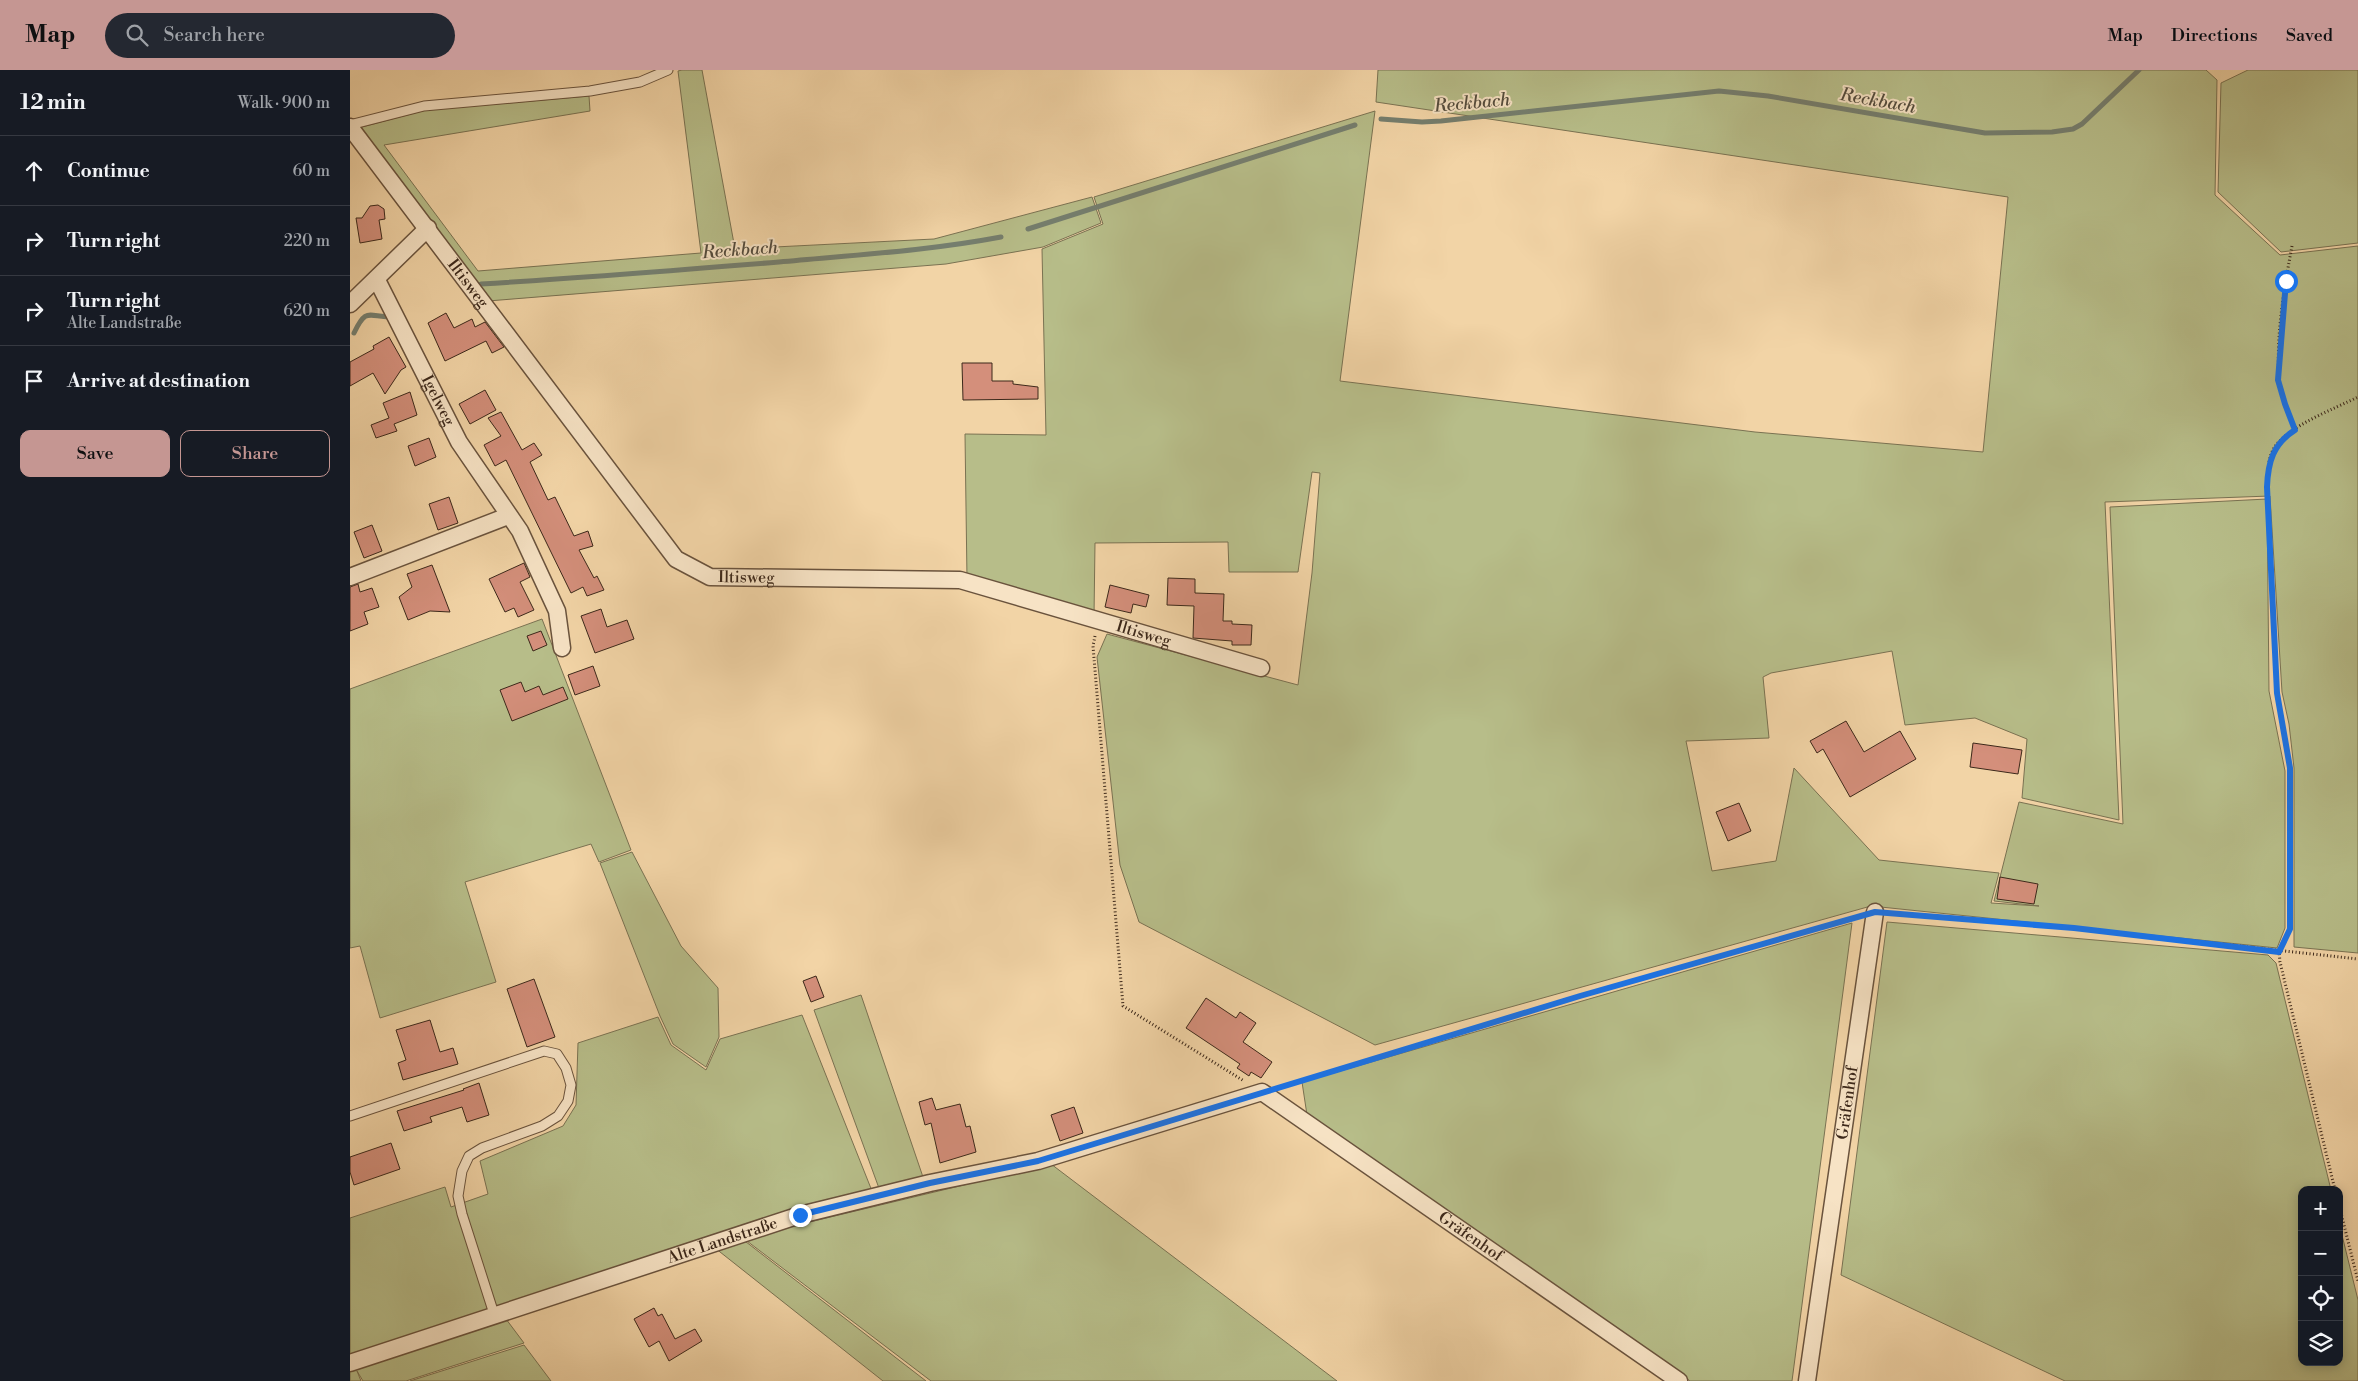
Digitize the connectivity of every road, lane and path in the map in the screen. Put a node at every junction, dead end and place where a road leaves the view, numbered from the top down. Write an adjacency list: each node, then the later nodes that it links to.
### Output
1 (668, 70): 2 (lane)
2 (350, 126): 3 (street, Iltisweg)
3 (428, 228): 5 (street); 11 (street, Iltisweg)
4 (2292, 246): 8 (path)
5 (377, 280): 6 (street); 9 (street, Igelweg)
6 (350, 304)
7 (2358, 397): 8 (path)
8 (2295, 430): 15 (path)
9 (508, 516): 10 (street); 12 (street, Igelweg)
10 (350, 577)
11 (1098, 620): 13 (street, Iltisweg); 17 (path)
12 (562, 648)
13 (1261, 668)
14 (1875, 912): 15 (path); 17 (path); 25 (street, Gräfenhof)
15 (2279, 952): 16 (path); 19 (path)
16 (2358, 959)
17 (1262, 1092): 22 (street, Alte Landstraße); 24 (street, Gräfenhof)
18 (350, 1116): 22 (lane)
19 (2335, 1186)
20 (2343, 1221): 21 (path)
21 (2358, 1281)
22 (495, 1317): 23 (street, Alte Landstraße)
23 (350, 1363)
24 (1679, 1381)
25 (1807, 1381)

